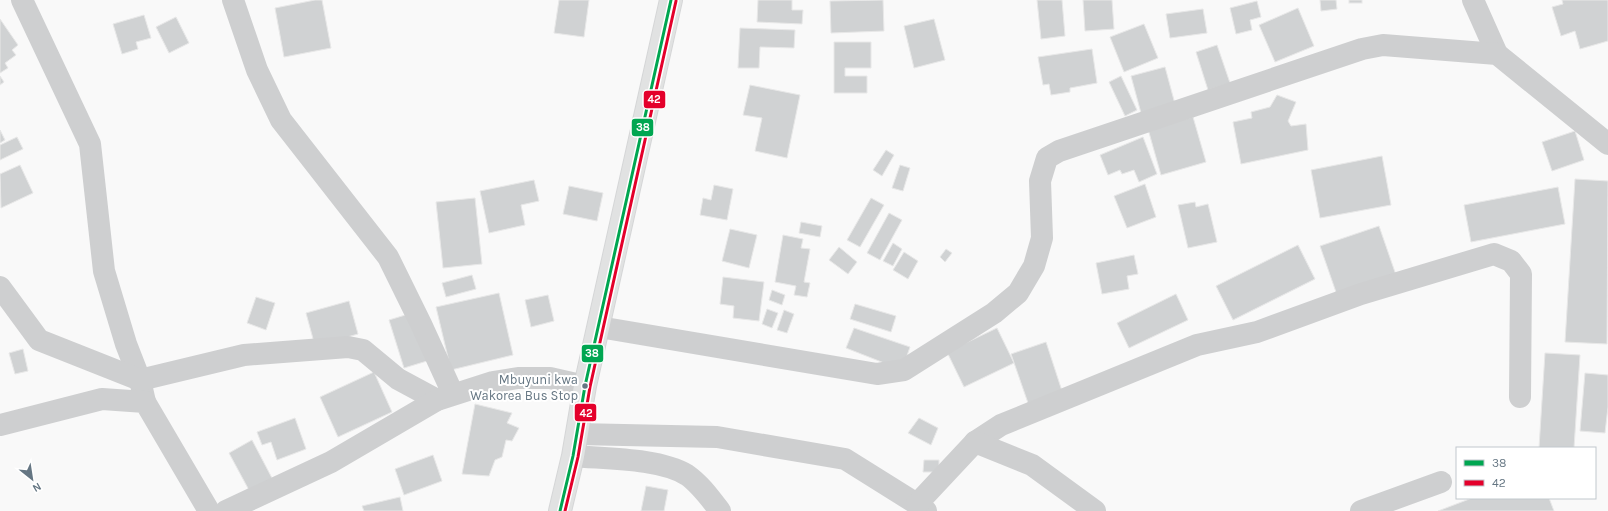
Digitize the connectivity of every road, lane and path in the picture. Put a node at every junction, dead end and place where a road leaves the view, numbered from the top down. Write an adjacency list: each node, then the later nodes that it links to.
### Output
1 (22, 0): 9 (street)
2 (234, 0): 11 (street)
3 (671, 0): 8 (main road)
4 (1473, 0): 5 (street)
5 (1497, 54): 6 (street); 8 (street)
6 (1608, 144)
7 (0, 287): 9 (street)
8 (599, 327): 10 (main road)
9 (140, 380): 11 (street); 13 (street)
10 (585, 386): 11 (street); 15 (main road)
11 (445, 397): 21 (street)
12 (1520, 397): 16 (street)
13 (145, 402): 14 (street); 20 (street)
14 (0, 425)
15 (577, 434): 17 (main road); 19 (street)
16 (975, 442): 19 (street); 24 (street)
17 (573, 456): 22 (main road); 23 (street)
18 (1441, 482): 25 (street)
19 (921, 507)
20 (209, 511)
21 (226, 511)
22 (560, 511)
23 (720, 511)
24 (1095, 511)
25 (1361, 511)

